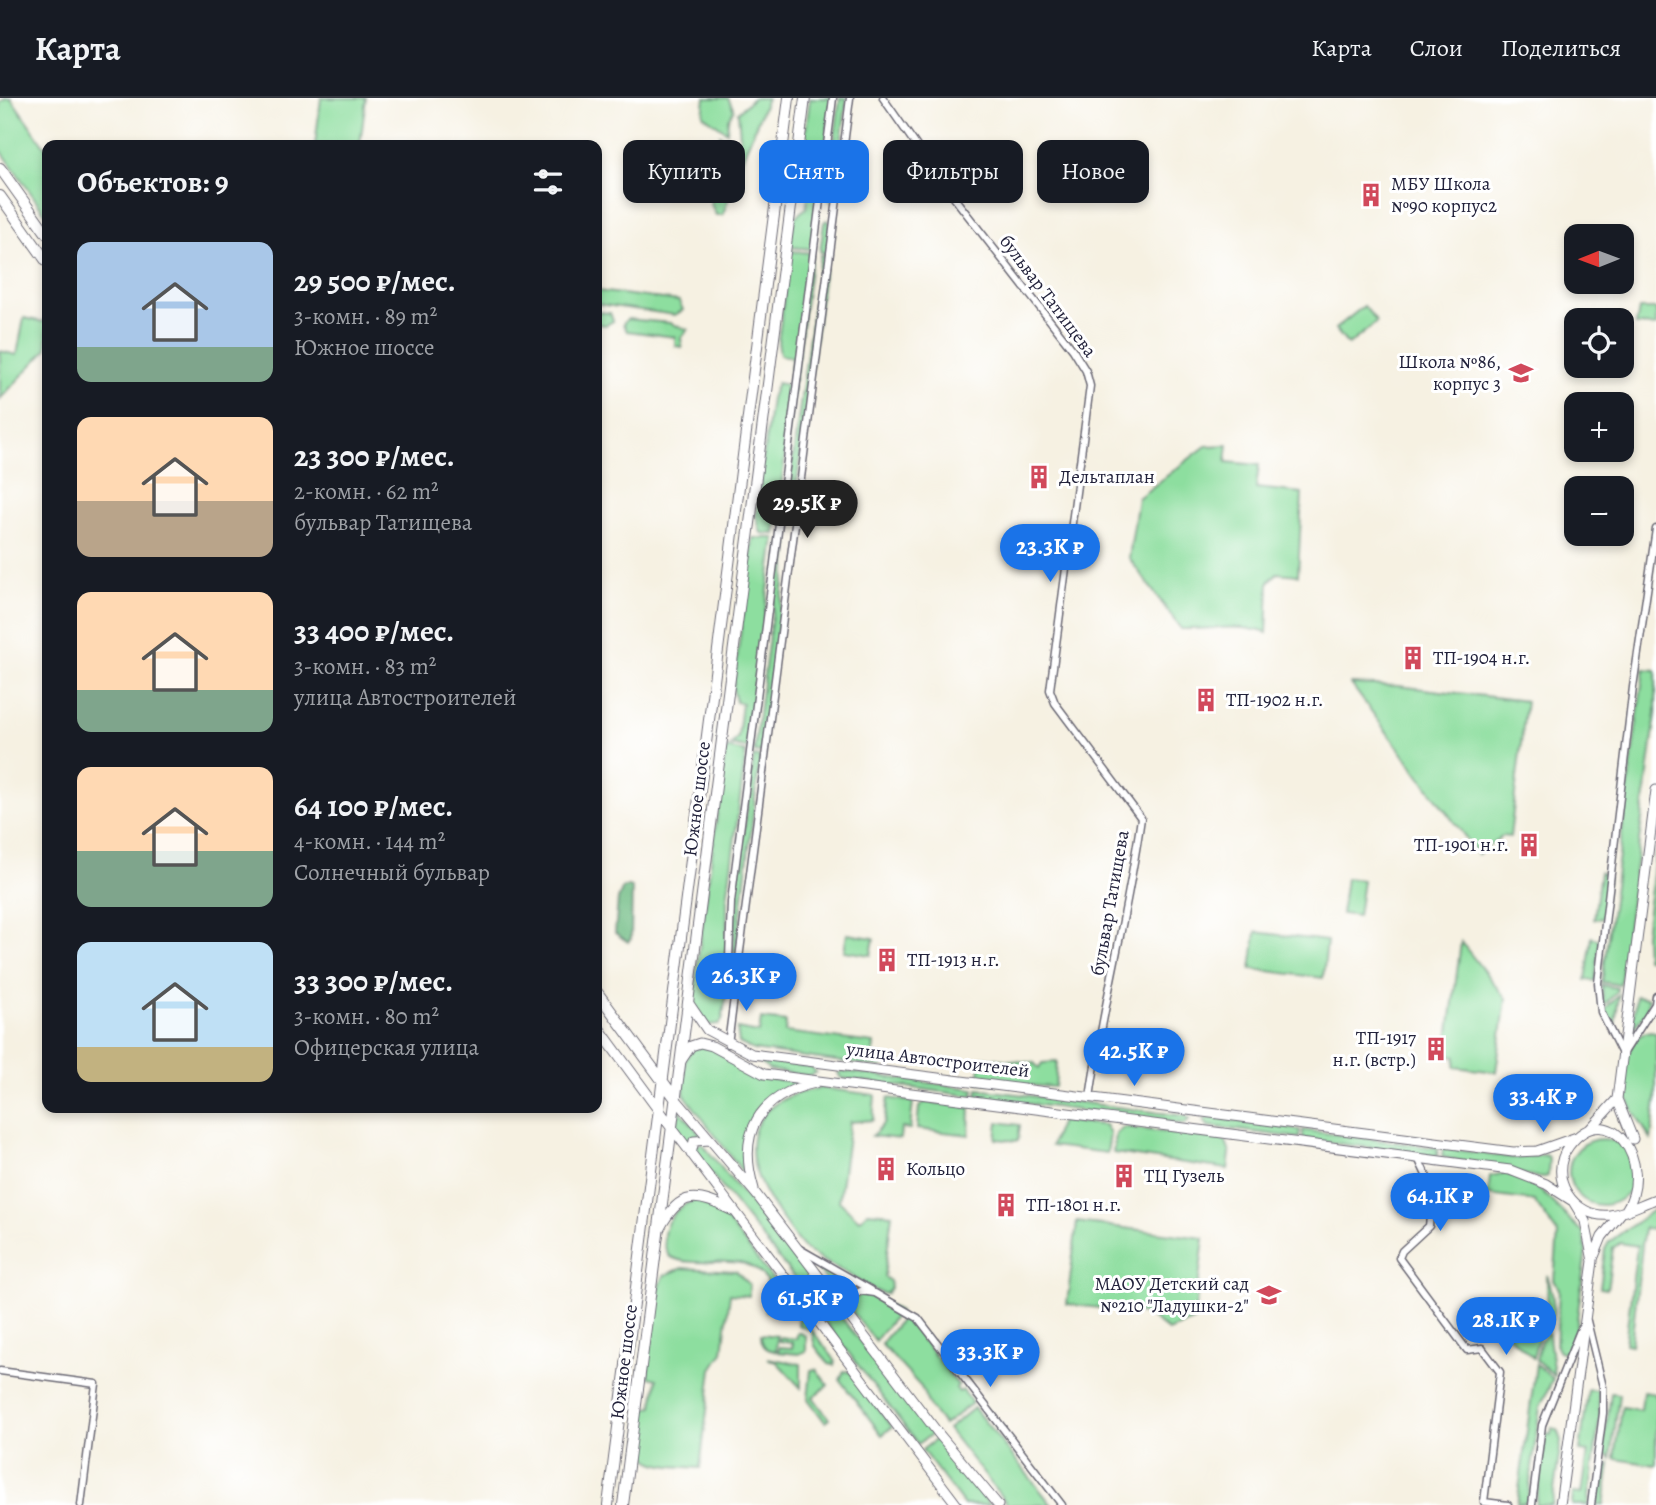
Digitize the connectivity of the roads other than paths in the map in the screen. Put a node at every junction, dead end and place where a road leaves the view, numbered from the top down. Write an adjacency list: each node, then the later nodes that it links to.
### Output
1 (789, 98): 22 (main road, Южное шоссе)
2 (805, 98): 15 (main road, Южное шоссе)
3 (834, 98): 12 (street)
4 (850, 98): 12 (street)
5 (883, 98): 24 (street, бульвар Татищева)
6 (0, 168): 8 (main road)
7 (0, 196): 9 (main road)
8 (42, 227)
9 (42, 255)
10 (1656, 529): 18 (street)
11 (1656, 790): 18 (main road)
12 (738, 979): 17 (street)
13 (1656, 996): 18 (street)
14 (602, 999): 22 (main road)
15 (688, 1002): 17 (main road, улица Автостроителей); 19 (main road, Южное шоссе)
16 (602, 1033): 26 (main road)
17 (727, 1048): 19 (main road, улица Автостроителей); 20 (main road, улица Автостроителей); 21 (main road, улица Автостроителей)
18 (1622, 1056): 25 (main road)
19 (680, 1063): 23 (main road, Южное шоссе)
20 (835, 1065): 21 (main road); 24 (main road, улица Автостроителей)
21 (828, 1081): 29 (main road, улица Автостроителей); 36 (main road, улица Автостроителей)
22 (663, 1082): 23 (main road); 26 (main road, Южное шоссе)
23 (676, 1098): 28 (main road, Южное шоссе); 32 (main road)
24 (1090, 1098): 27 (main road, улица Автостроителей)
25 (1617, 1099): 30 (main road); 30 (main road)
26 (659, 1111): 28 (main road); 51 (main road, Южное шоссе)
27 (1199, 1112): 29 (main road); 31 (main road, улица Автостроителей)
28 (672, 1128): 33 (main road); 41 (main road, Южное шоссе)
29 (1196, 1129): 34 (main road, улица Автостроителей)
30 (1587, 1132): 31 (main road, улица Автостроителей)
31 (1577, 1137): 38 (main road)
32 (709, 1140): 33 (main road); 36 (main road)
33 (691, 1154): 40 (main road)
34 (1418, 1158): 38 (main road, улица Автостроителей); 56 (street)
35 (1647, 1179): 39 (main road)
36 (756, 1194): 42 (main road)
37 (1656, 1199): 39 (main road)
38 (1572, 1202): 39 (main road, улица Автостроителей); 43 (main road)
39 (1624, 1211): 43 (main road)
40 (736, 1213): 41 (main road); 45 (main road)
41 (659, 1230): 52 (main road, Южное шоссе)
42 (796, 1246): 44 (main road); 46 (street)
43 (1593, 1261): 48 (main road)
44 (813, 1268): 45 (main road); 47 (main road)
45 (796, 1292): 53 (main road)
46 (875, 1293): 47 (street); 55 (street)
47 (849, 1317): 54 (main road)
48 (1586, 1317): 57 (street); 58 (main road); 59 (street)
49 (0, 1371): 50 (street)
50 (81, 1505)
51 (608, 1505)
52 (623, 1505)
53 (957, 1505)
54 (998, 1505)
55 (1062, 1505)
56 (1508, 1505)
57 (1532, 1505)
58 (1560, 1505)
59 (1591, 1505)

